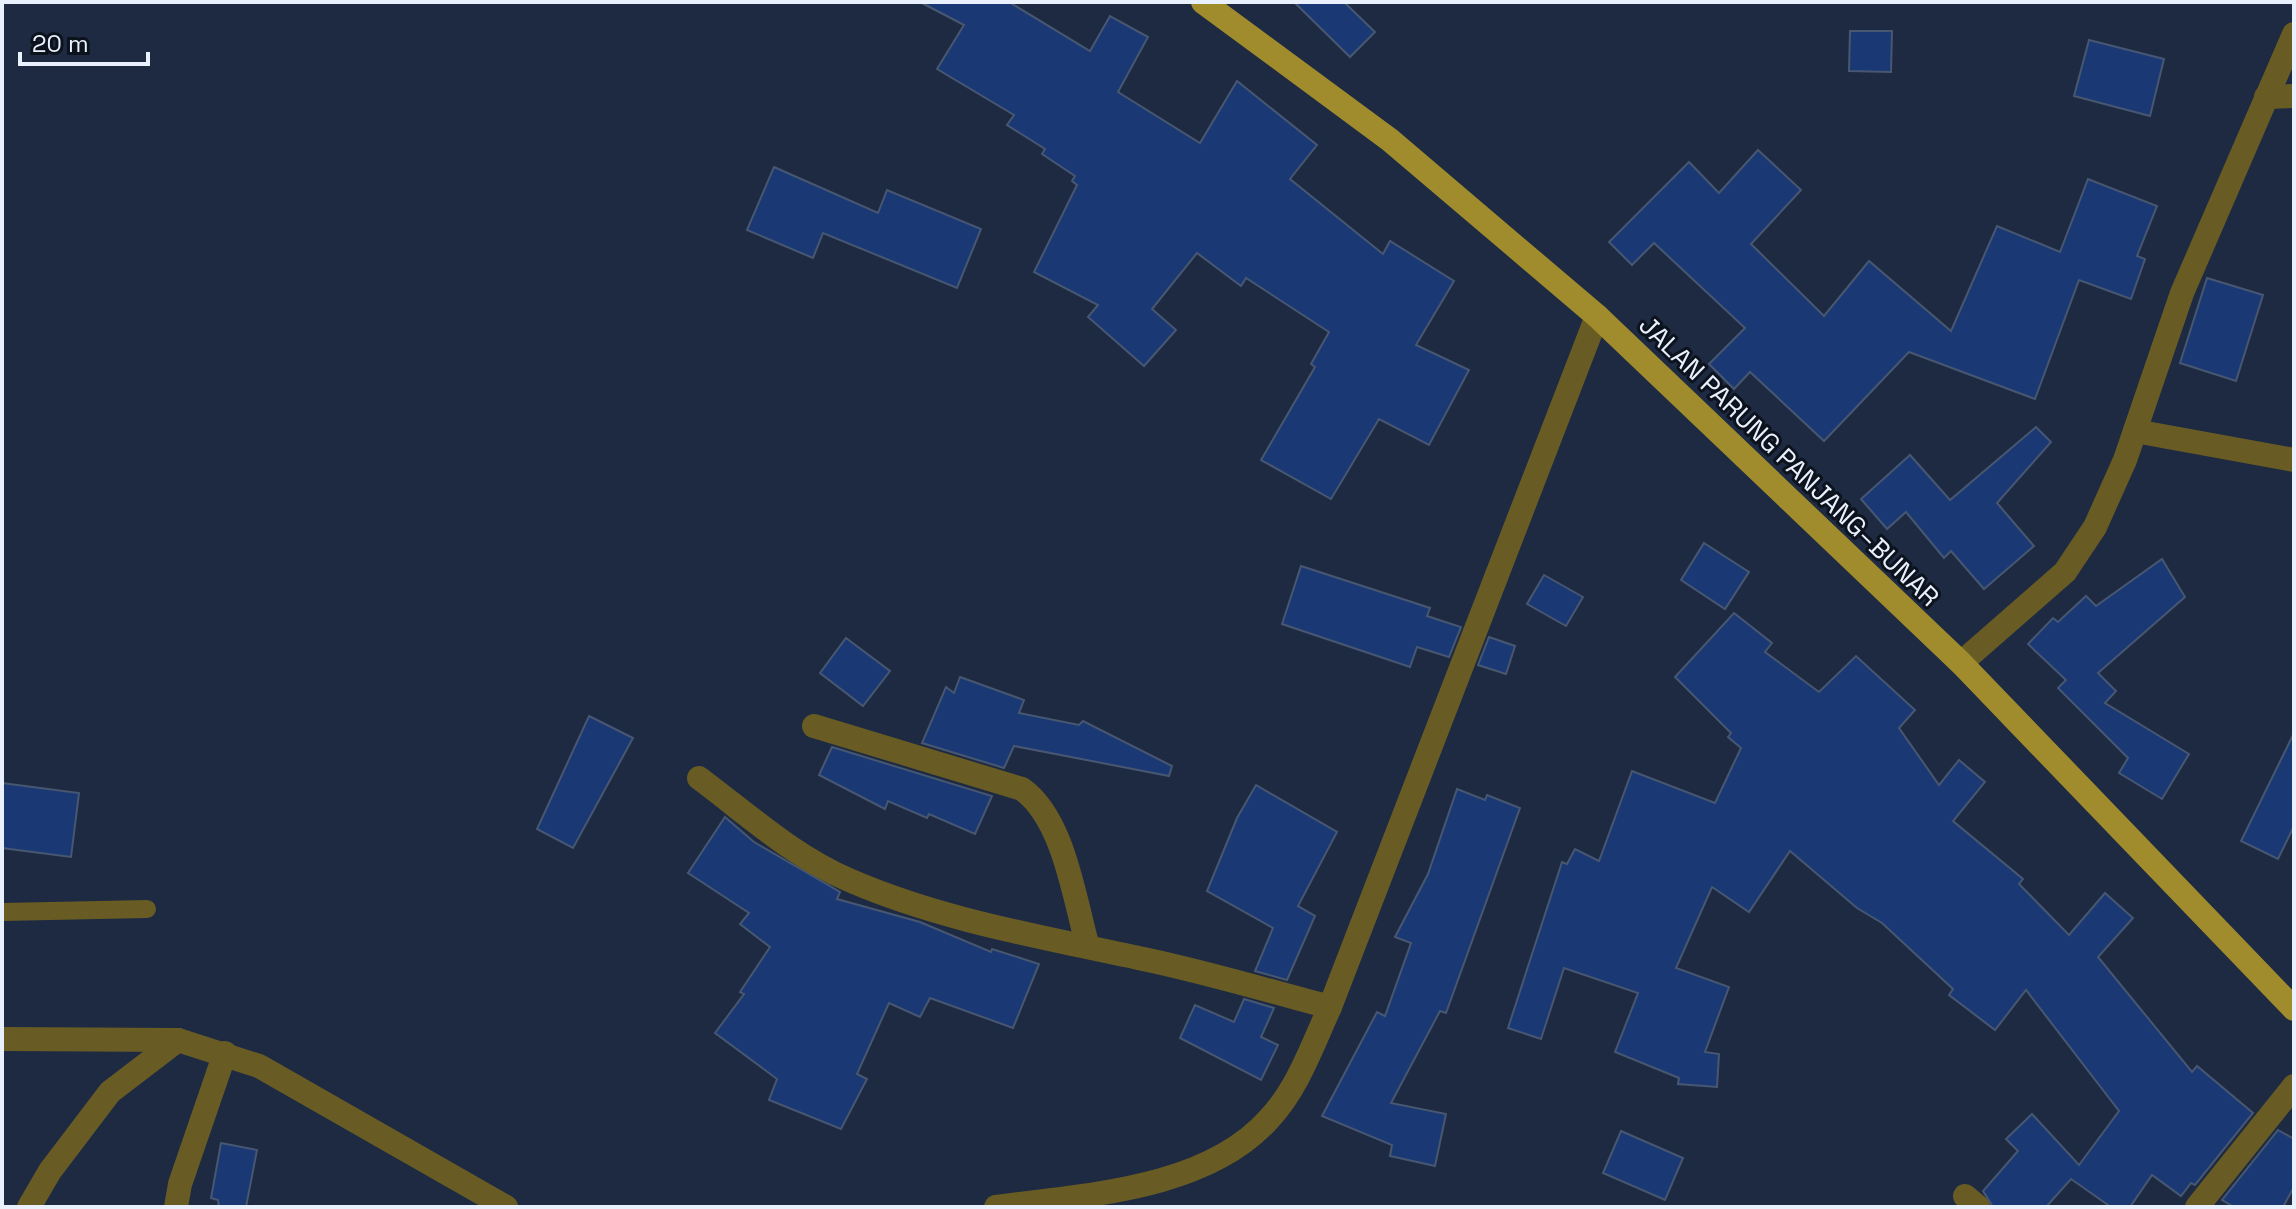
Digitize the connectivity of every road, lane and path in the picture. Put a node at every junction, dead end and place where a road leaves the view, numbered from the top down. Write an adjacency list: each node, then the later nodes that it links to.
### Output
1 (1203, 2): 5 (main road, JALAN PARUNG PANJANG–BUNAR)
2 (2294, 34): 4 (street)
3 (2294, 96): 4 (street)
4 (2266, 97): 6 (street)
5 (1597, 316): 8 (main road, JALAN PARUNG PANJANG–BUNAR); 14 (street)
6 (2135, 431): 7 (street); 8 (street)
7 (2294, 460)
8 (1961, 663): 15 (main road, JALAN PARUNG PANJANG–BUNAR)
9 (814, 726): 13 (street)
10 (699, 778): 13 (street)
11 (147, 909): 12 (lane)
12 (2, 912)
13 (1088, 947): 14 (street)
14 (1330, 1007): 23 (street)
15 (2294, 1009)
16 (2, 1039): 17 (street)
17 (178, 1040): 18 (street); 20 (street)
18 (225, 1053): 21 (street); 22 (street)
19 (2294, 1086): 24 (street)
20 (29, 1207)
21 (176, 1207)
22 (506, 1207)
23 (996, 1207)
24 (2197, 1207)

